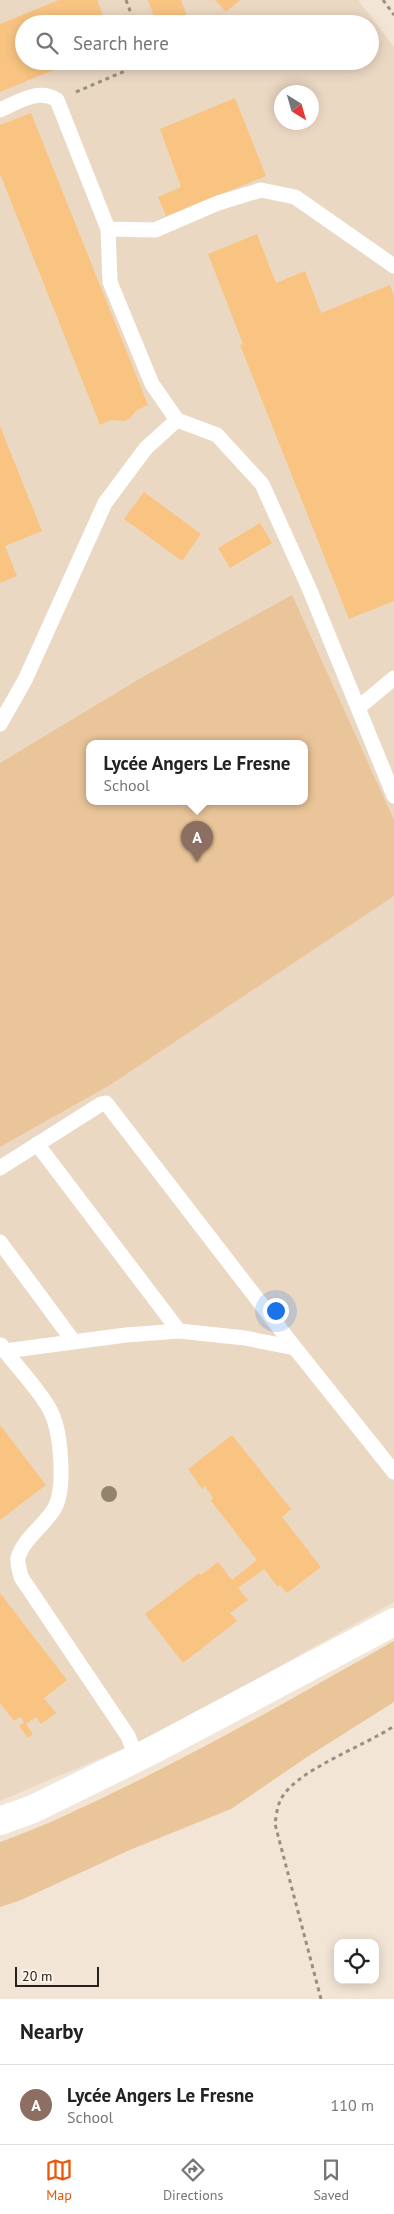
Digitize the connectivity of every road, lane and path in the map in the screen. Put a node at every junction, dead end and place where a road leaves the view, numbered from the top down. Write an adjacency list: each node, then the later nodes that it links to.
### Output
1 (126, 0): 3 (path)
2 (383, 0): 4 (path)
3 (132, 15)
4 (394, 15)
5 (125, 70): 6 (path)
6 (93, 84)
7 (0, 110): 8 (lane)
8 (108, 229): 9 (lane); 10 (lane)
9 (394, 266)
10 (177, 420): 12 (lane); 13 (lane)
11 (394, 678): 12 (lane)
12 (358, 708): 14 (lane)
13 (0, 724)
14 (394, 796)
15 (37, 1144): 16 (lane); 18 (lane); 21 (lane)
16 (0, 1168)
17 (0, 1242): 19 (lane)
18 (179, 1331): 19 (lane); 21 (lane)
19 (74, 1342): 20 (lane)
20 (3, 1348): 25 (lane)
21 (295, 1348): 22 (lane)
22 (394, 1472)
23 (394, 1622): 25 (street)
24 (394, 1726): 27 (path)
25 (136, 1757): 26 (street)
26 (0, 1821)
27 (321, 1999)

